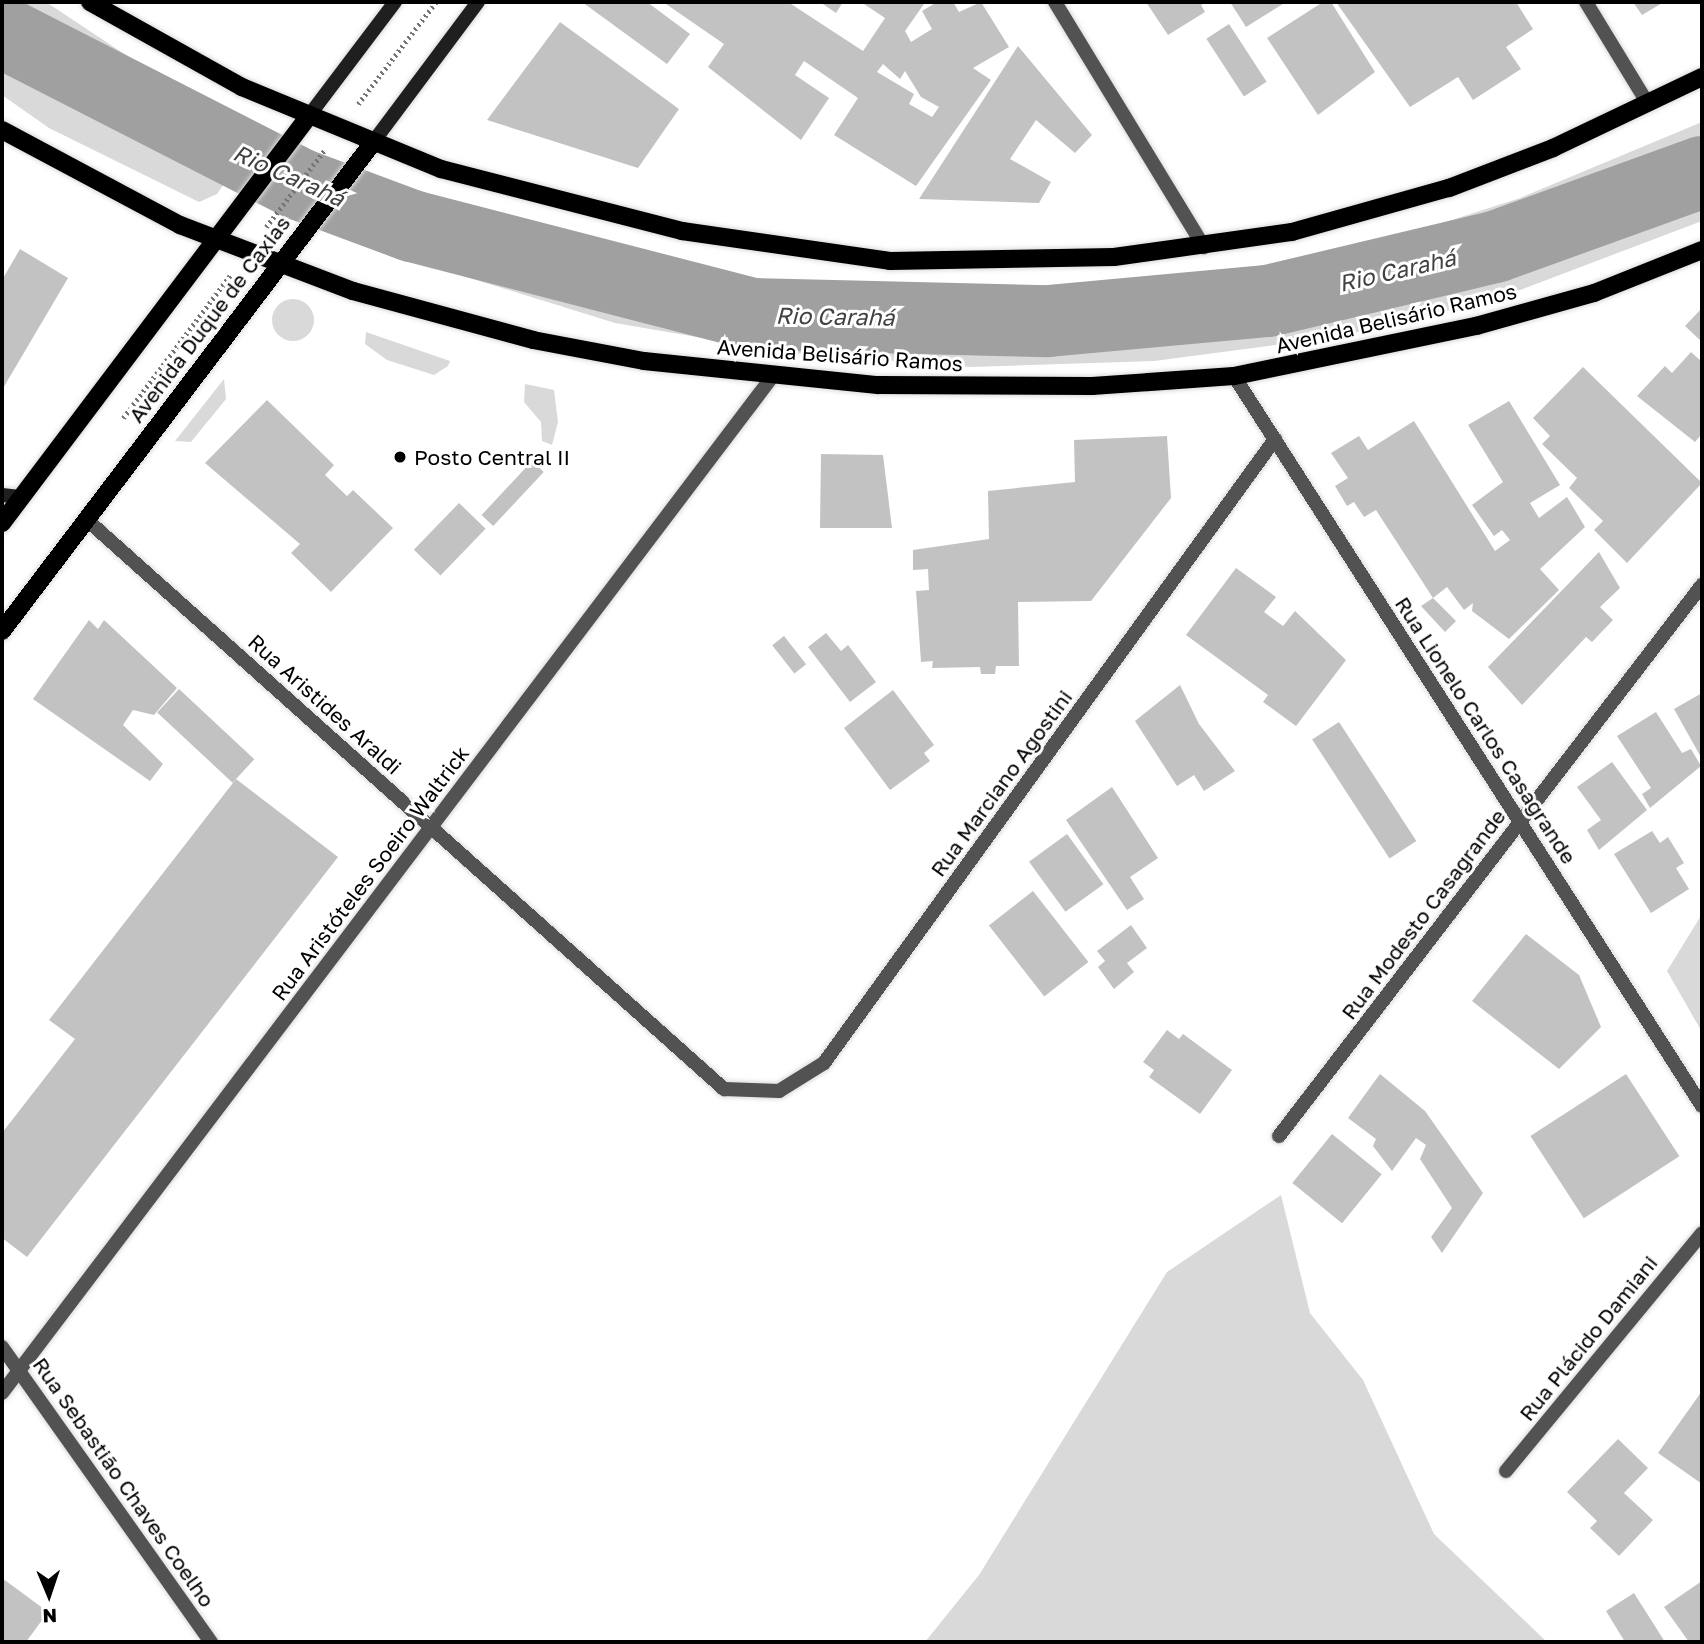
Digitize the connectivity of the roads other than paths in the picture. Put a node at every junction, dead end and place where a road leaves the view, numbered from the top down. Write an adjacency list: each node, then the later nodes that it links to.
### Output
1 (90, 2): 8 (main road)
2 (395, 2): 8 (main road, Avenida Duque de Caxias)
3 (478, 2): 10 (main road, Avenida Duque de Caxias)
4 (1055, 2): 12 (street)
5 (1586, 2): 7 (street)
6 (1702, 77): 7 (main road)
7 (1648, 104): 12 (main road)
8 (308, 117): 10 (main road); 11 (main road, Avenida Duque de Caxias)
9 (2, 130): 11 (main road, Avenida Belisário Ramos)
10 (371, 145): 12 (main road); 14 (main road, Avenida Duque de Caxias)
11 (216, 240): 14 (main road, Avenida Belisário Ramos); 19 (main road, Avenida Duque de Caxias)
12 (1204, 247)
13 (1702, 250): 15 (main road, Avenida Belisário Ramos)
14 (276, 265): 16 (main road, Avenida Belisário Ramos); 20 (main road, Avenida Duque de Caxias)
15 (1234, 376): 16 (main road, Avenida Belisário Ramos); 17 (street, Rua Lionelo Carlos Casagrande)
16 (772, 377): 25 (street, Rua Aristóteles Soeiro Waltrick)
17 (1275, 439): 24 (street, Rua Lionelo Carlos Casagrande); 26 (street, Rua Marciano Agostini)
18 (2, 495): 19 (main road)
19 (22, 497): 21 (main road, Avenida Duque de Caxias)
20 (86, 519): 23 (main road, Avenida Duque de Caxias); 25 (street, Rua Aristides Araldi)
21 (2, 523)
22 (1702, 585): 24 (street, Rua Modesto Casagrande)
23 (2, 631)
24 (1520, 822): 27 (street, Rua Lionelo Carlos Casagrande); 28 (street, Rua Modesto Casagrande)
25 (431, 827): 26 (street, Rua Aristides Araldi); 31 (street, Rua Aristóteles Soeiro Waltrick)
26 (724, 1089)
27 (1702, 1106)
28 (1279, 1136)
29 (1702, 1233): 33 (street, Rua Plácido Damiani)
30 (2, 1347): 31 (street, Rua Sebastião Chaves Coelho)
31 (19, 1371): 32 (street, Rua Aristóteles Soeiro Waltrick); 34 (street, Rua Sebastião Chaves Coelho)
32 (2, 1393)
33 (1506, 1471)
34 (211, 1642)

